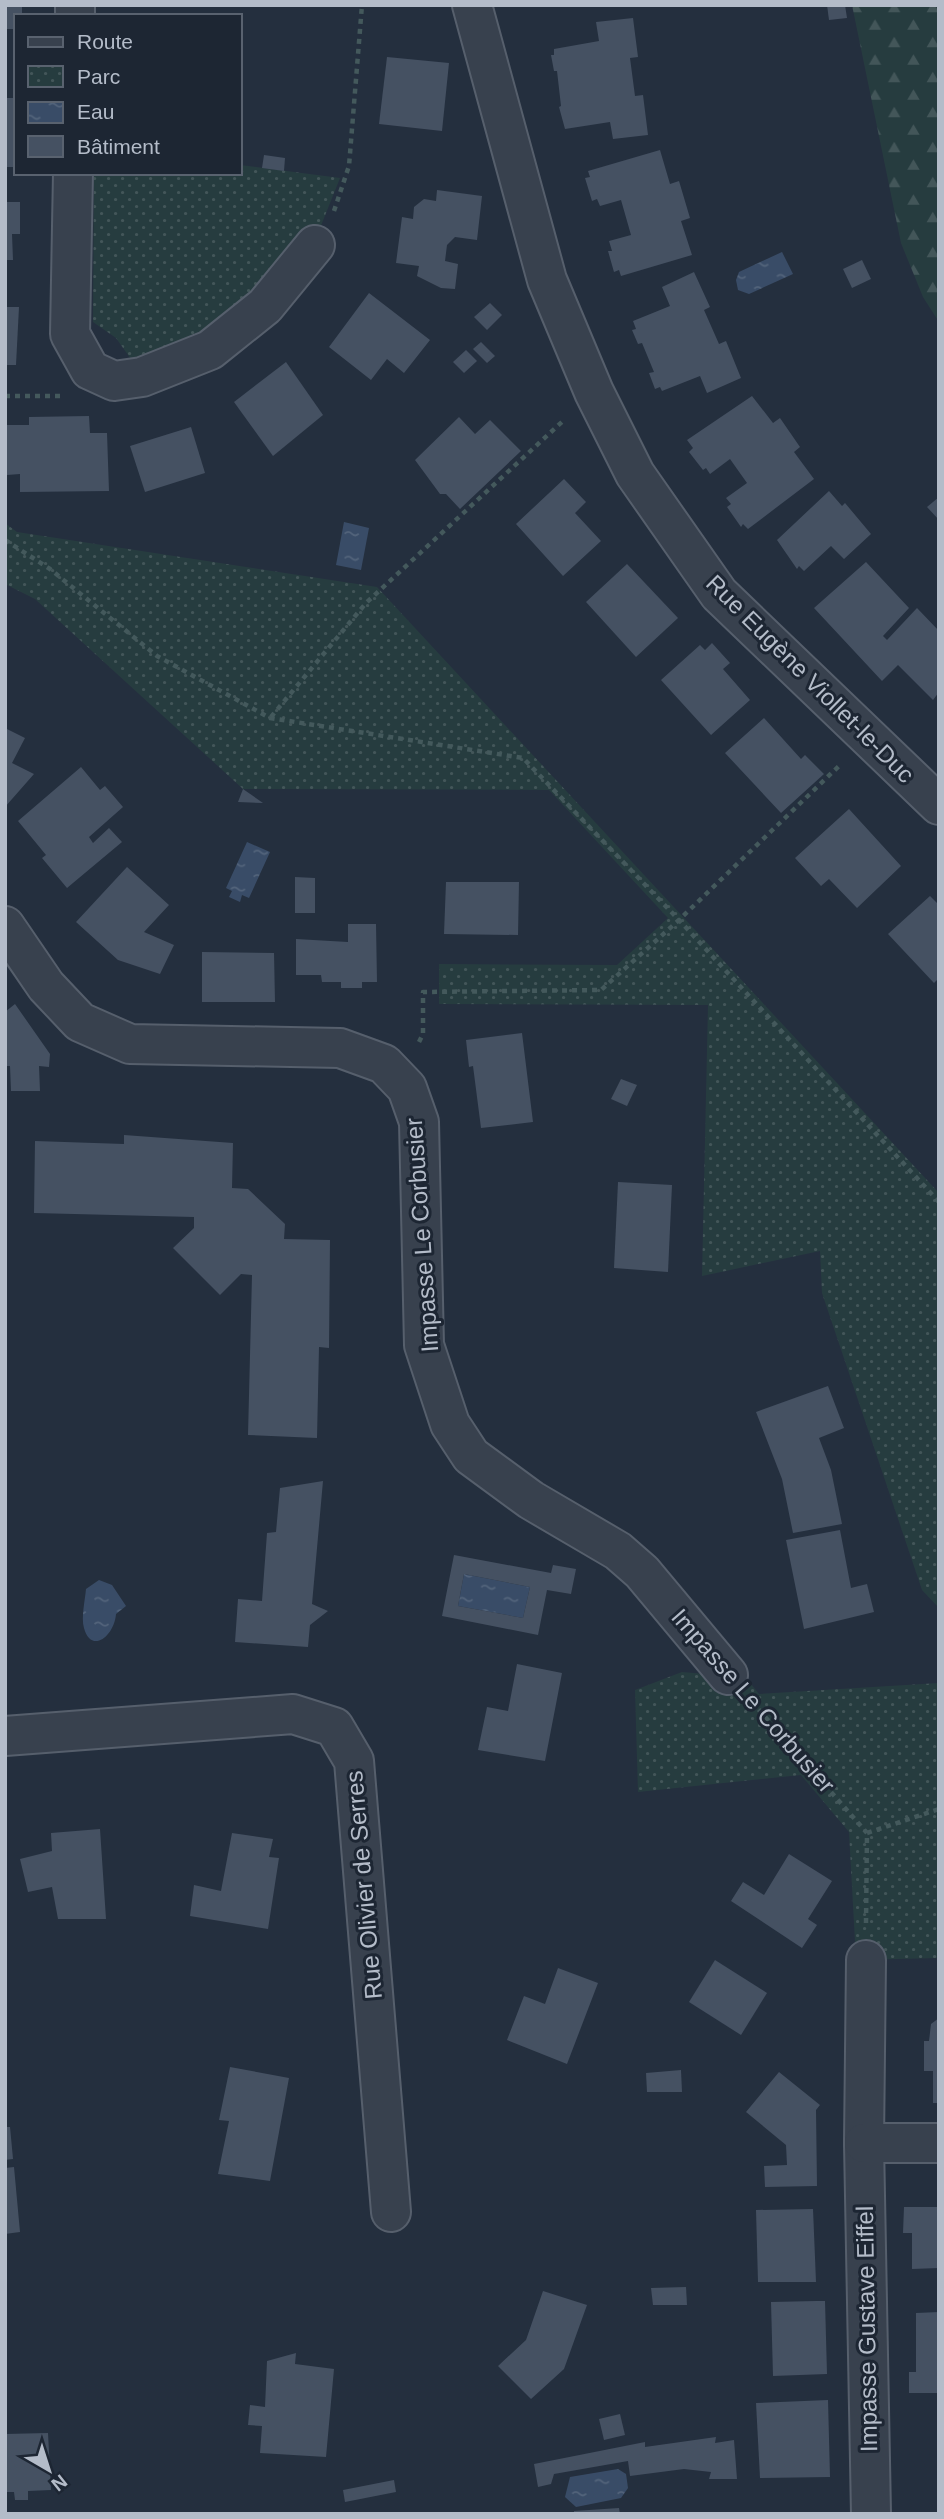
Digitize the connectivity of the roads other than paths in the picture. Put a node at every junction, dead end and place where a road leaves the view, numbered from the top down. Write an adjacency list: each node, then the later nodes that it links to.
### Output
1 (472, 5): 4 (street, Rue Eugène Viollet-le-Duc)
2 (73, 175): 3 (street)
3 (315, 245)
4 (938, 807)
5 (5, 926): 6 (street, Impasse Le Corbusier)
6 (728, 1675)
7 (5, 1736): 11 (street, Rue Olivier de Serres)
8 (866, 1960): 9 (street, Impasse Gustave Eiffel)
9 (864, 2143): 10 (street); 12 (street, Impasse Gustave Eiffel)
10 (939, 2143)
11 (391, 2212)
12 (871, 2514)

